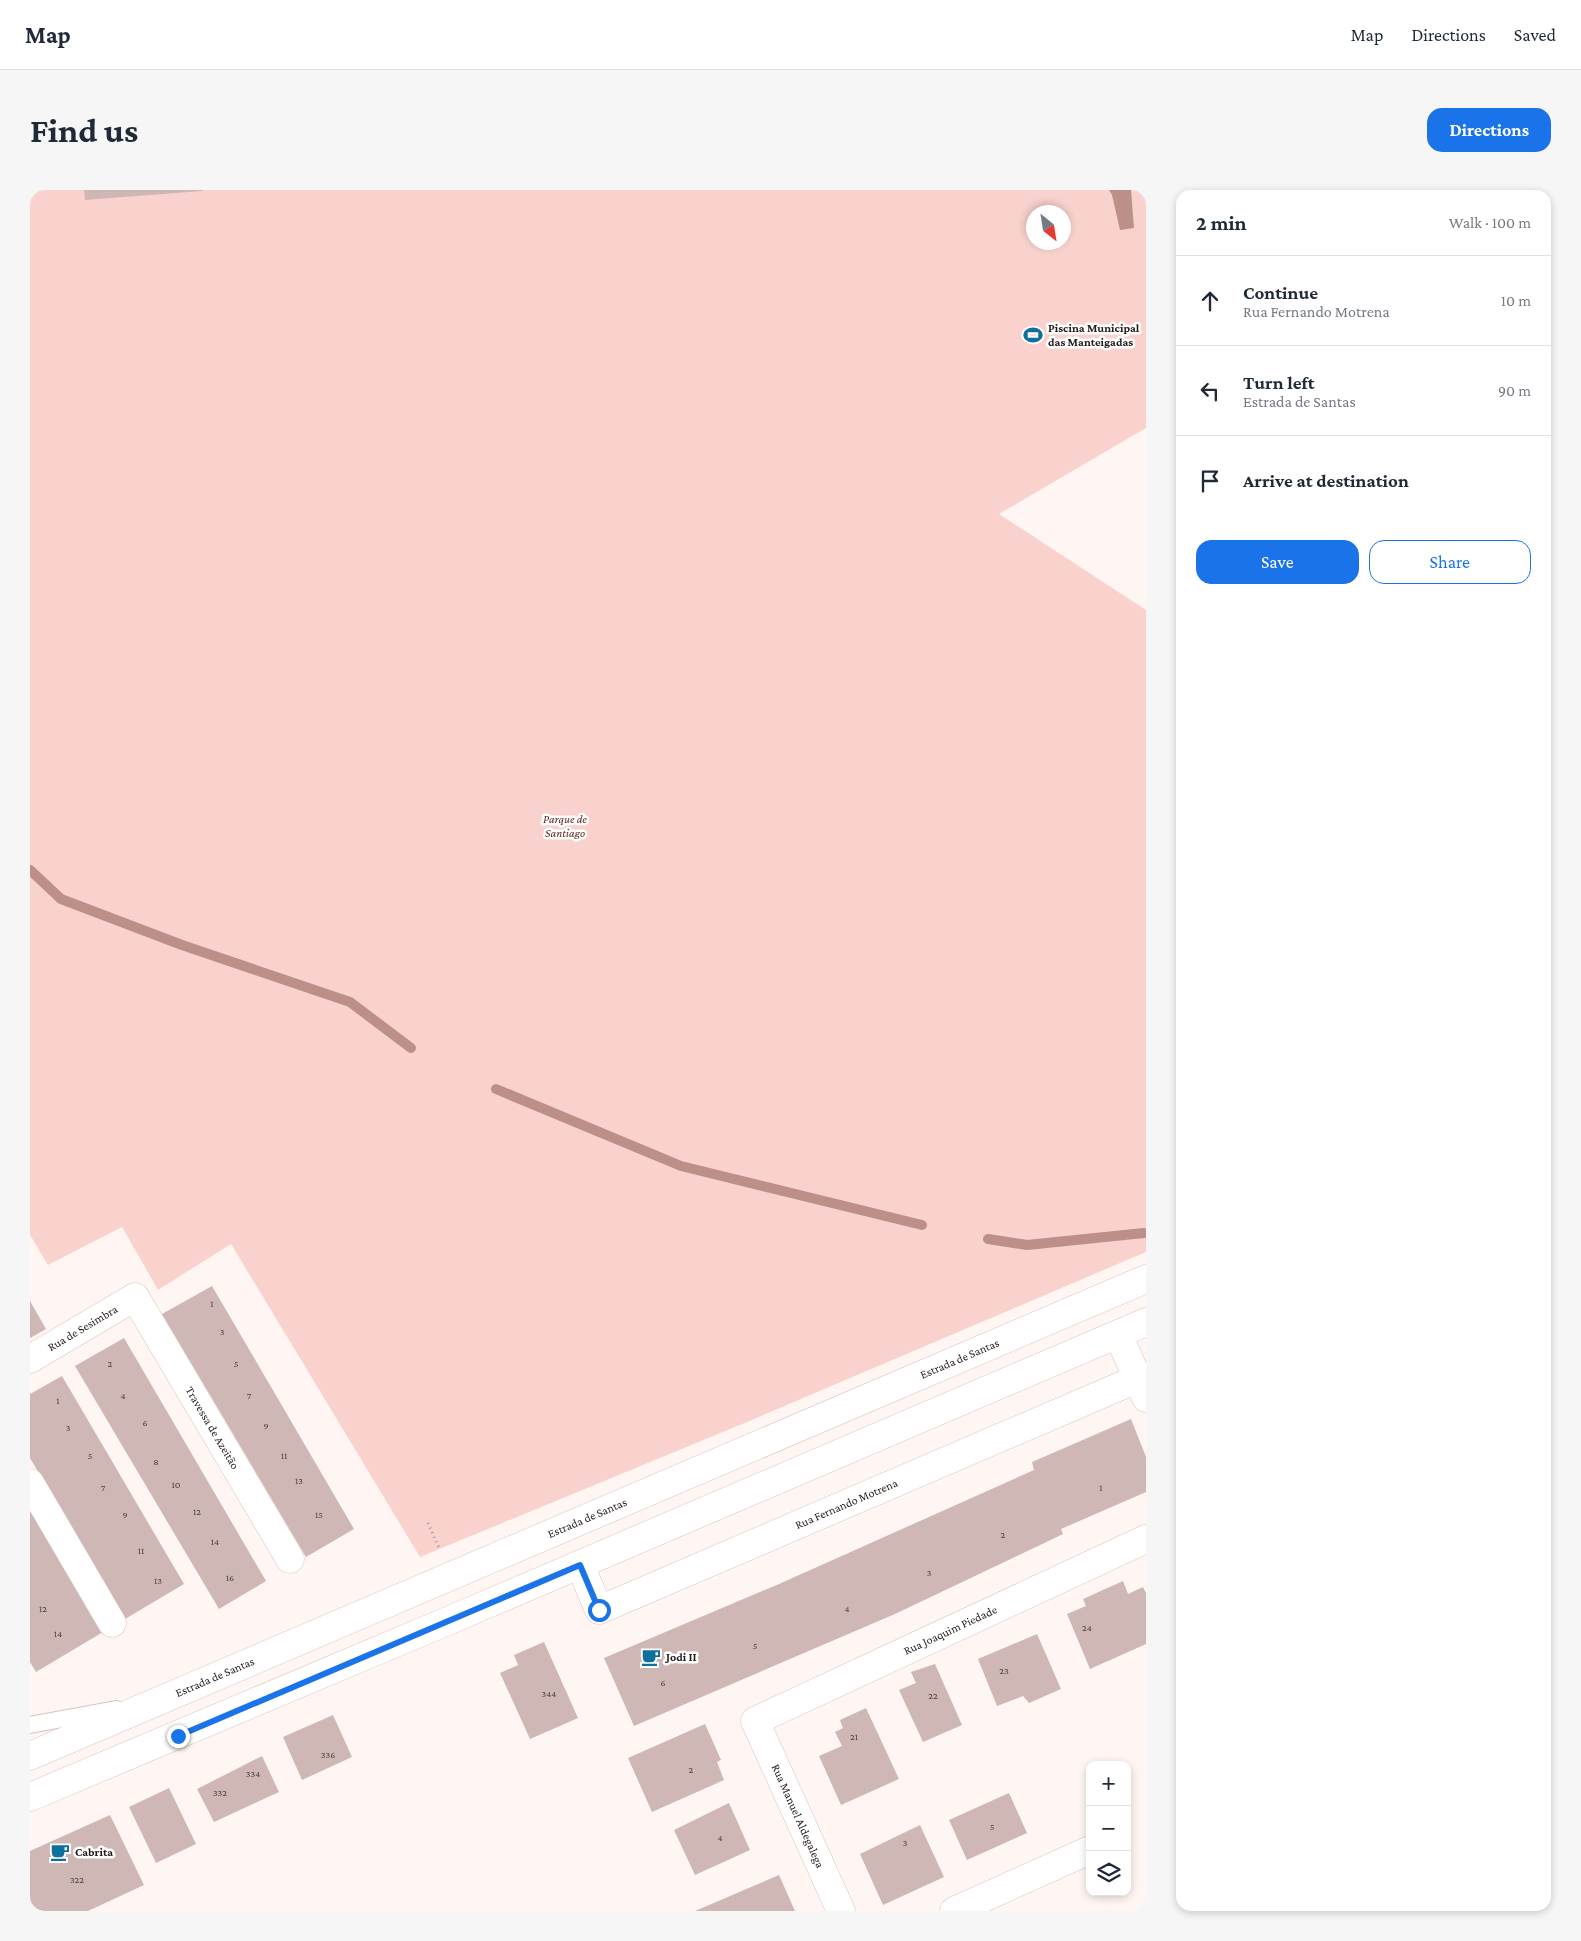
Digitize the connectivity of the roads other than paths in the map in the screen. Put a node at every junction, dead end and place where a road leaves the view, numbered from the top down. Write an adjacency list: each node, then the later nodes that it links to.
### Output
1 (1146, 1279): 12 (main road, Estrada de Santas)
2 (135, 1297): 5 (main road, Rua de Sesimbra); 9 (main road, Travessa de Azeitão)
3 (1146, 1322): 4 (main road)
4 (1118, 1334): 6 (main road); 10 (main road)
5 (30, 1359)
6 (1142, 1388): 10 (main road, Rua Fernando Motrena)
7 (30, 1483): 11 (main road)
8 (1146, 1539): 13 (main road, Rua Joaquim Piedade)
9 (290, 1559)
10 (580, 1565): 16 (main road)
11 (112, 1623)
12 (158, 1702): 14 (lane); 15 (main road, Estrada de Santas)
13 (755, 1721): 18 (main road, Rua Manuel Aldegalega)
14 (30, 1726)
15 (30, 1756)
16 (30, 1797)
17 (1088, 1851): 19 (main road)
18 (841, 1911)
19 (954, 1911)

